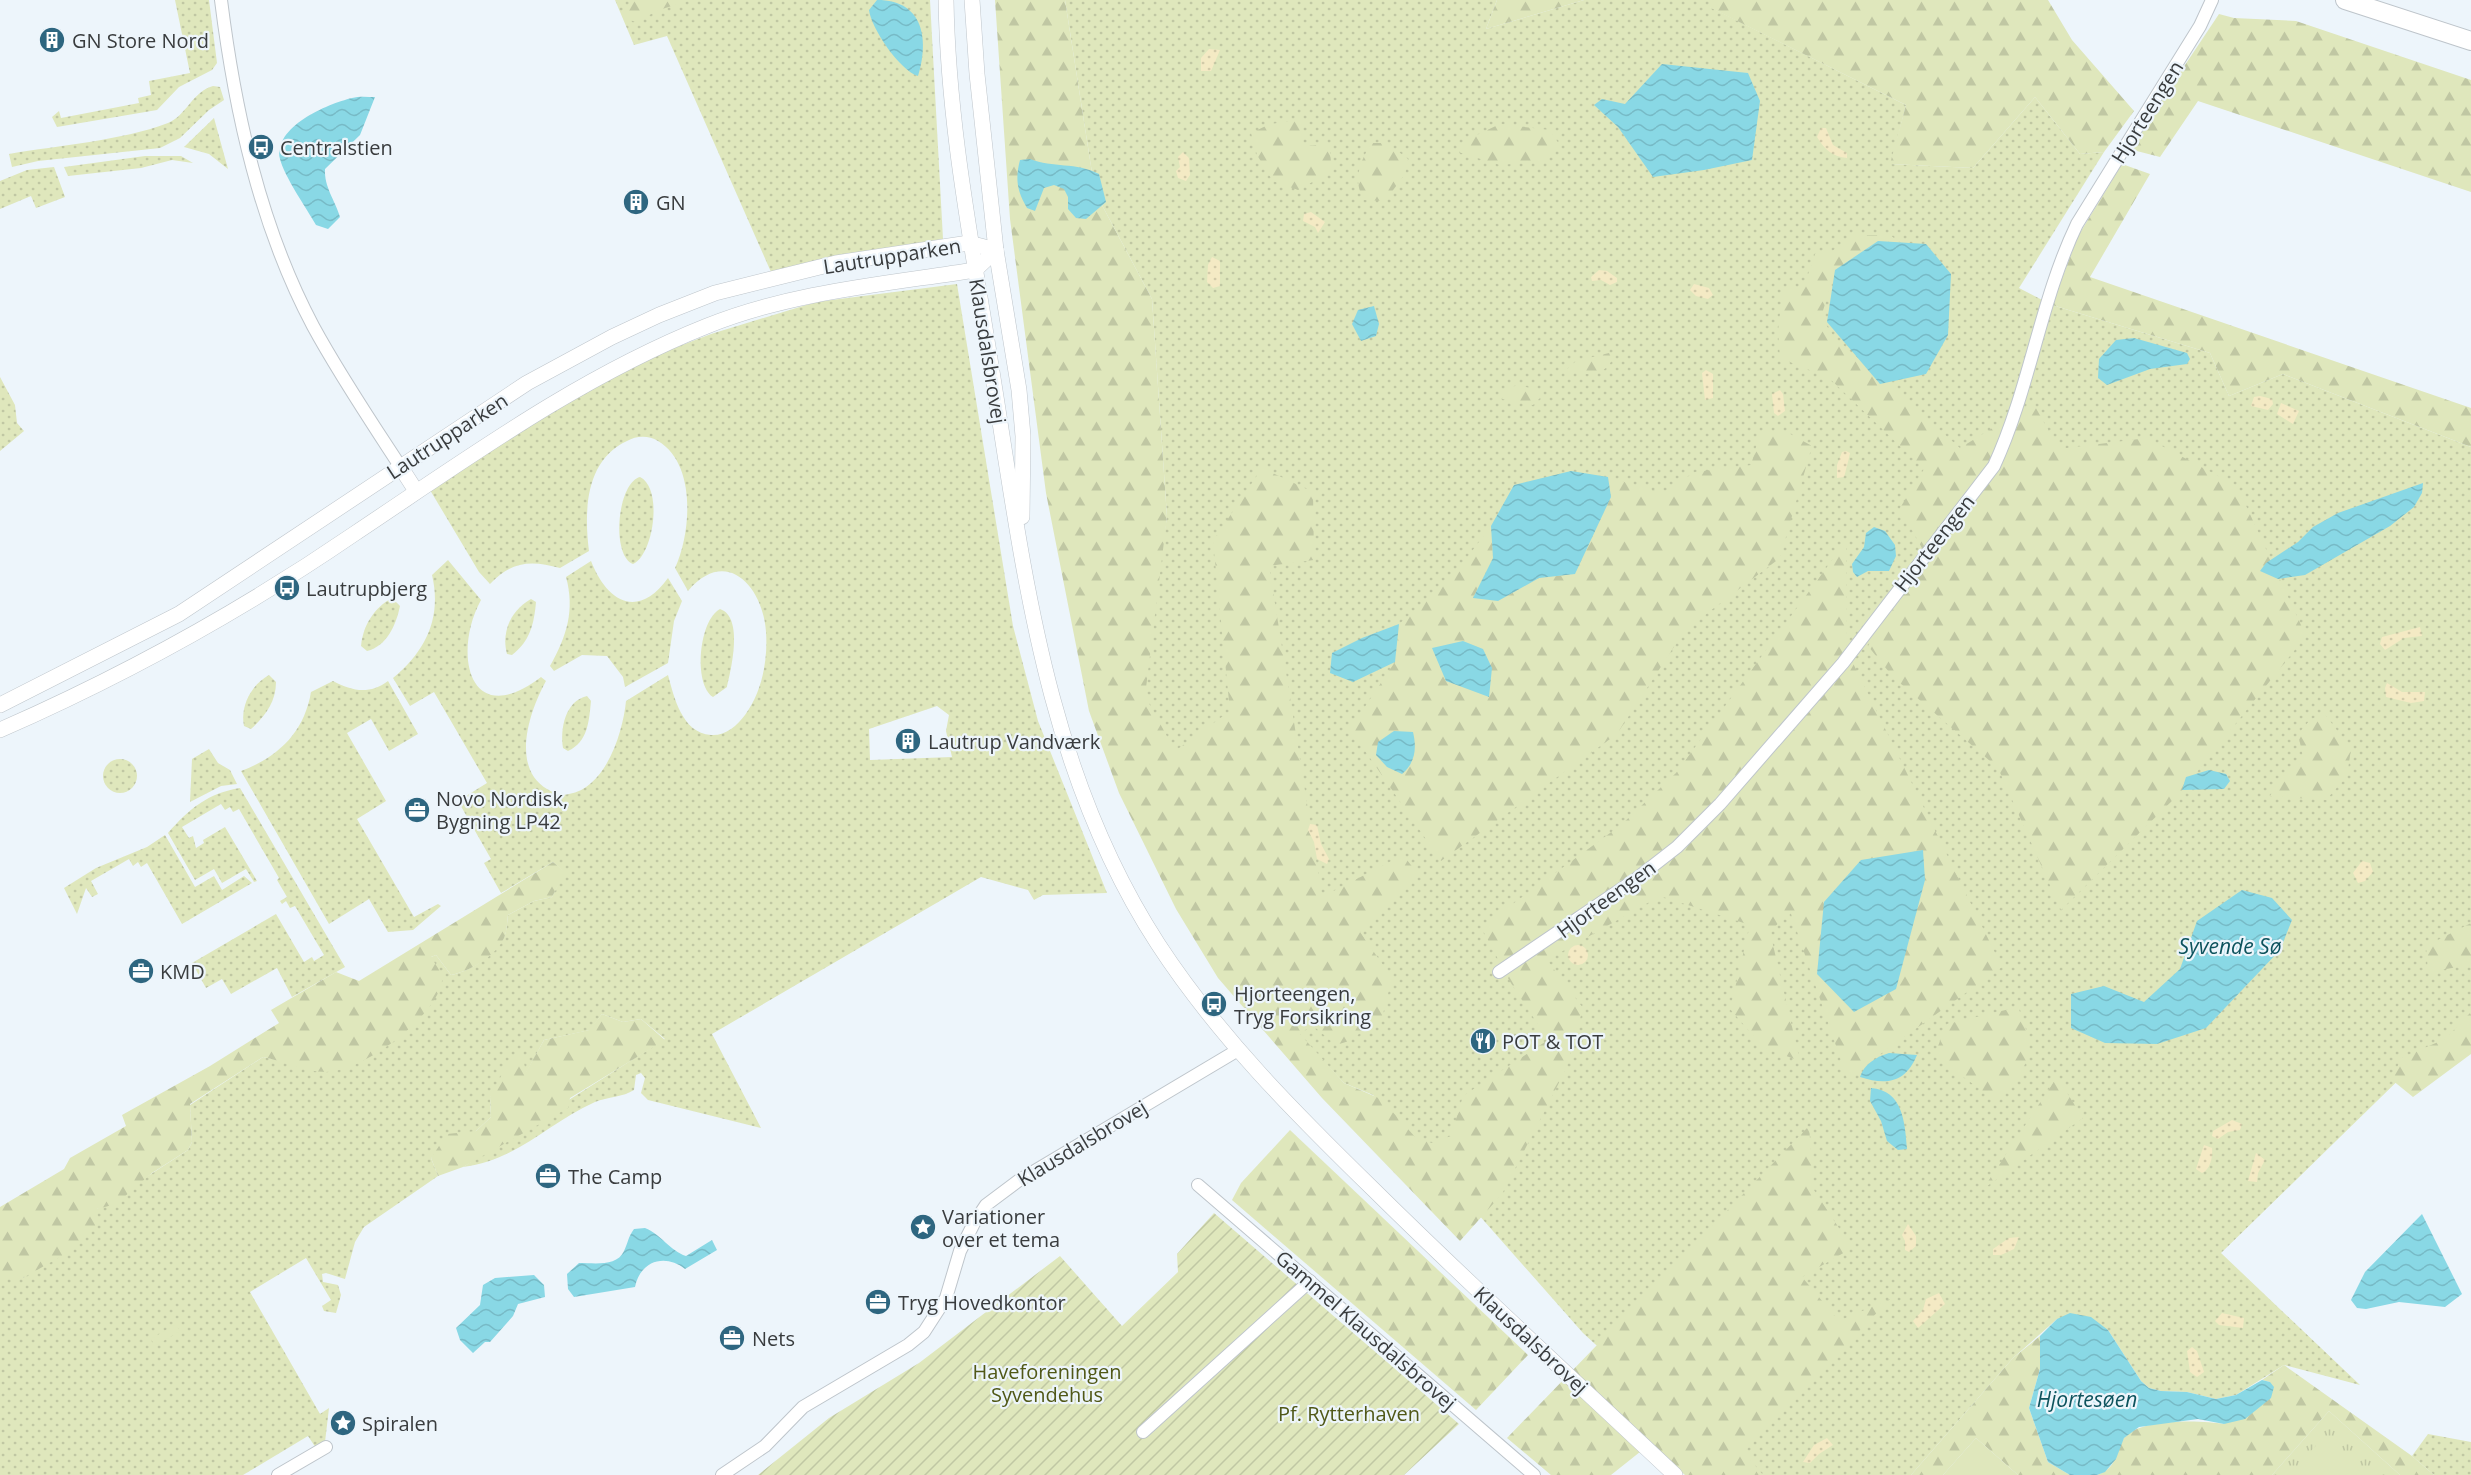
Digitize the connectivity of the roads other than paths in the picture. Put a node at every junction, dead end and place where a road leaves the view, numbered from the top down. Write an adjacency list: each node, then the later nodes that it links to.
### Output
1 (221, 0): 10 (street)
2 (946, 0): 7 (street, Klausdalsbrovej)
3 (972, 0): 8 (street, Klausdalsbrovej)
4 (2212, 0): 15 (street, Hjorteengen)
5 (2345, 0): 6 (main road)
6 (2471, 41)
7 (969, 243): 8 (street, Lautrupparken); 9 (street, Klausdalsbrovej); 10 (street, Lautrupparken)
8 (996, 250): 9 (street, Lautrupparken); 12 (street, Klausdalsbrovej)
9 (975, 270): 11 (street, Lautrupparken); 12 (street, Klausdalsbrovej)
10 (400, 466): 11 (street); 13 (street, Lautrupparken)
11 (416, 491): 14 (street, Lautrupparken)
12 (1021, 559): 16 (street, Klausdalsbrovej)
13 (0, 705)
14 (0, 730)
15 (1499, 972)
16 (1238, 1050): 22 (street, Klausdalsbrovej); 24 (street, Klausdalsbrovej)
17 (1198, 1185): 18 (street, Gammel Klausdalsbrovej)
18 (1310, 1281): 19 (street); 23 (street, Gammel Klausdalsbrovej)
19 (1143, 1432)
20 (326, 1447): 21 (street)
21 (278, 1475)
22 (722, 1475)
23 (1534, 1475)
24 (1675, 1475)

